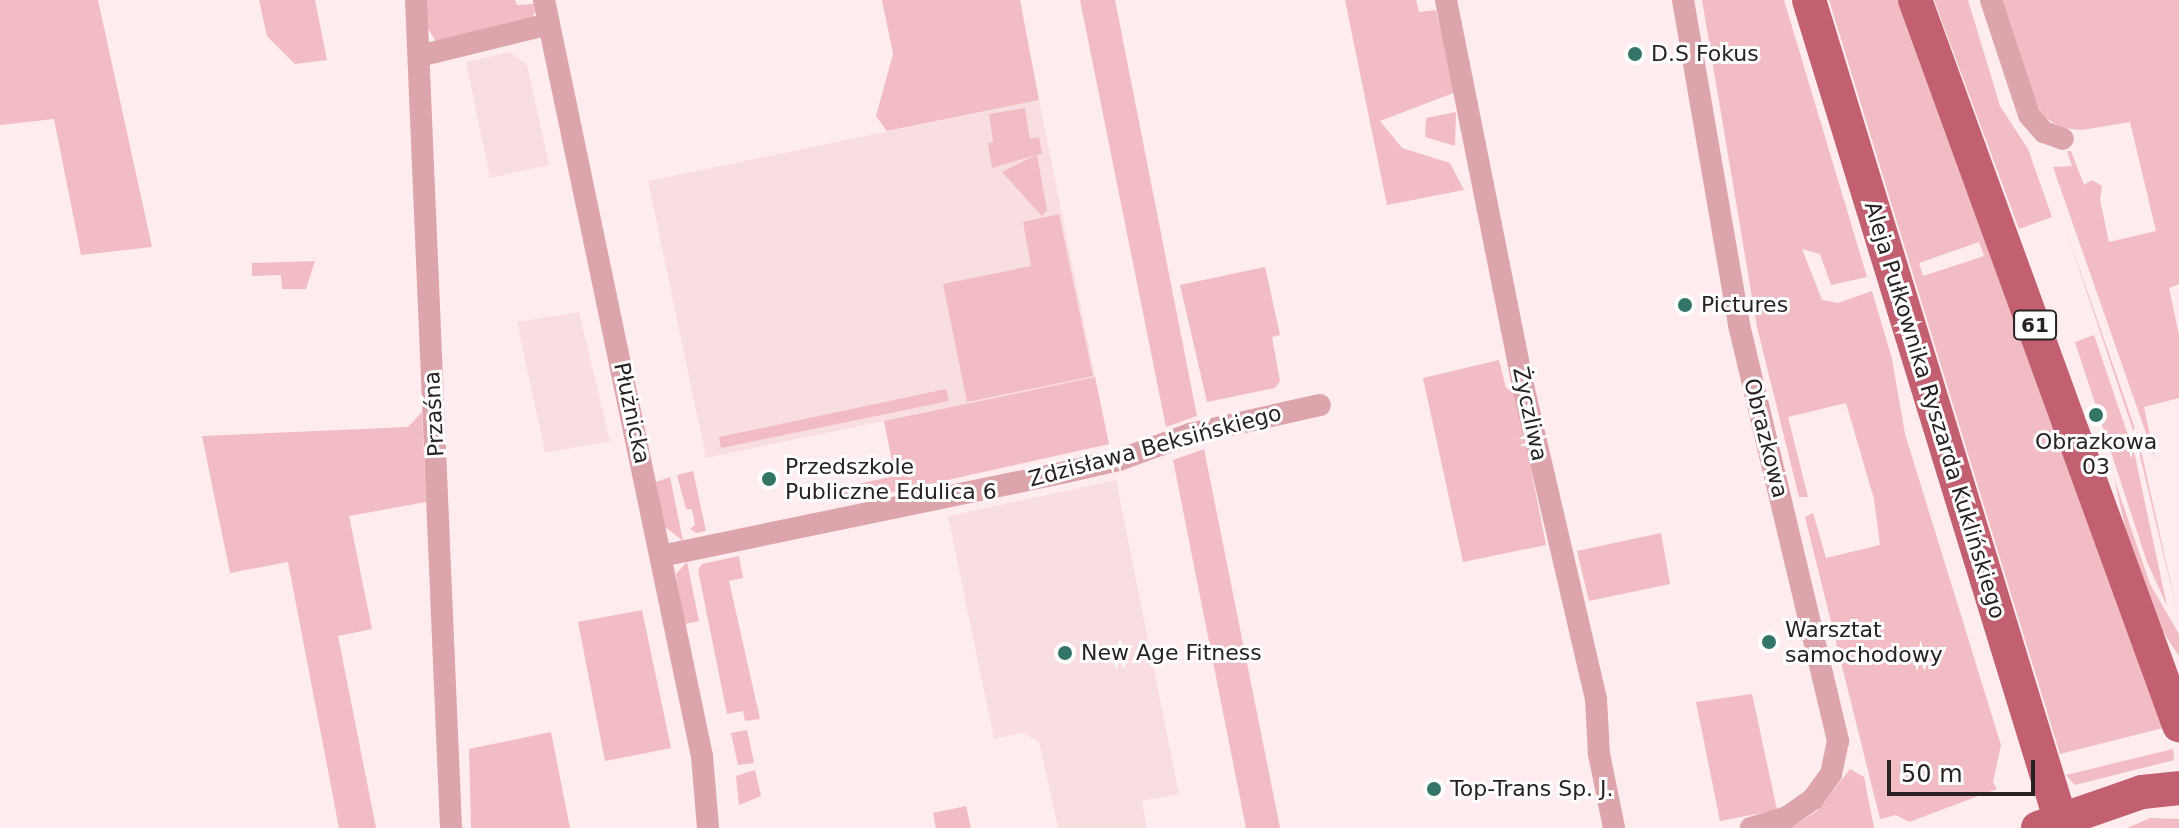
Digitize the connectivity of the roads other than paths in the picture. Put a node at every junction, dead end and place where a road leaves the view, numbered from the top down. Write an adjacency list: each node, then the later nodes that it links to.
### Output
1 (416, 0): 9 (street, Przaśna)
2 (544, 0): 8 (street, Płużnicka)
3 (1446, 0): 20 (street, Życzliwa)
4 (1683, 0): 21 (street, Obrazkowa)
5 (1809, 0): 17 (main road, Aleja Pułkownika Ryszarda Kuklińskiego)
6 (1915, 0): 13 (main road, 61)
7 (1991, 0): 10 (street)
8 (549, 24): 9 (street); 12 (street, Płużnicka)
9 (419, 56): 18 (street, Przaśna)
10 (2063, 139)
11 (1320, 405): 12 (street, Zdzisława Beksińskiego)
12 (661, 556): 19 (street, Płużnicka)
13 (2151, 652): 14 (main road, 61); 15 (main road)
14 (2179, 678)
15 (2179, 725)
16 (2179, 788): 17 (main road)
17 (2053, 826)
18 (451, 828)
19 (708, 828)
20 (1614, 828)
21 (1751, 828)

